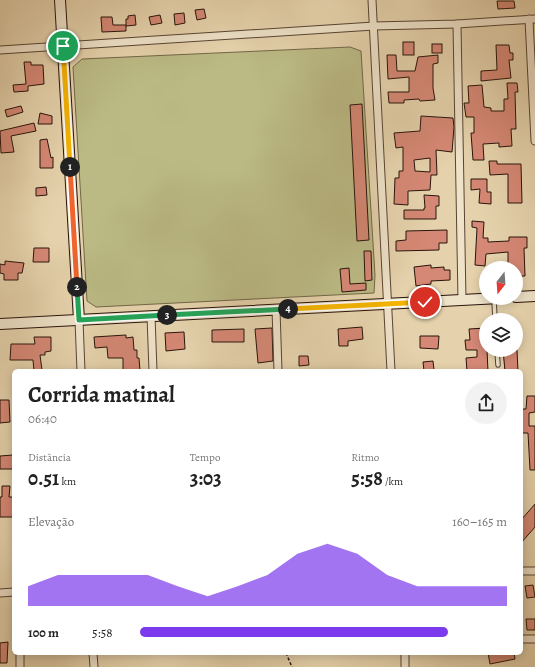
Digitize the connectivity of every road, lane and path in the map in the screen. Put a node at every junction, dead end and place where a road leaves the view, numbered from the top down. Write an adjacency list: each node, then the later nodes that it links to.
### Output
1 (60, 0): 6 (street)
2 (372, 0): 5 (street)
3 (532, 19): 4 (street); 8 (street)
4 (456, 24): 5 (street); 12 (street)
5 (374, 26): 6 (street); 13 (street)
6 (63, 46): 7 (street); 16 (street)
7 (0, 50)
8 (535, 141)
9 (535, 296): 10 (street)
10 (523, 297)
11 (479, 299): 12 (street)
12 (462, 300): 13 (street)
13 (387, 304): 14 (street); 23 (street)
14 (276, 310): 15 (street); 22 (street)
15 (151, 316): 16 (street); 21 (street)
16 (79, 320): 17 (street); 20 (street)
17 (0, 324)
18 (497, 357): 19 (lane)
19 (498, 365)
20 (81, 369)
21 (153, 369)
22 (278, 369)
23 (391, 369)
24 (535, 571): 25 (street)
25 (523, 572)
26 (12, 592): 27 (street)
27 (0, 593)
28 (523, 639): 29 (street)
29 (535, 639)
30 (20, 655): 34 (street)
31 (93, 655): 35 (street)
32 (287, 655): 36 (path)
33 (405, 655): 37 (street)
34 (20, 667)
35 (94, 667)
36 (292, 667)
37 (405, 667)

